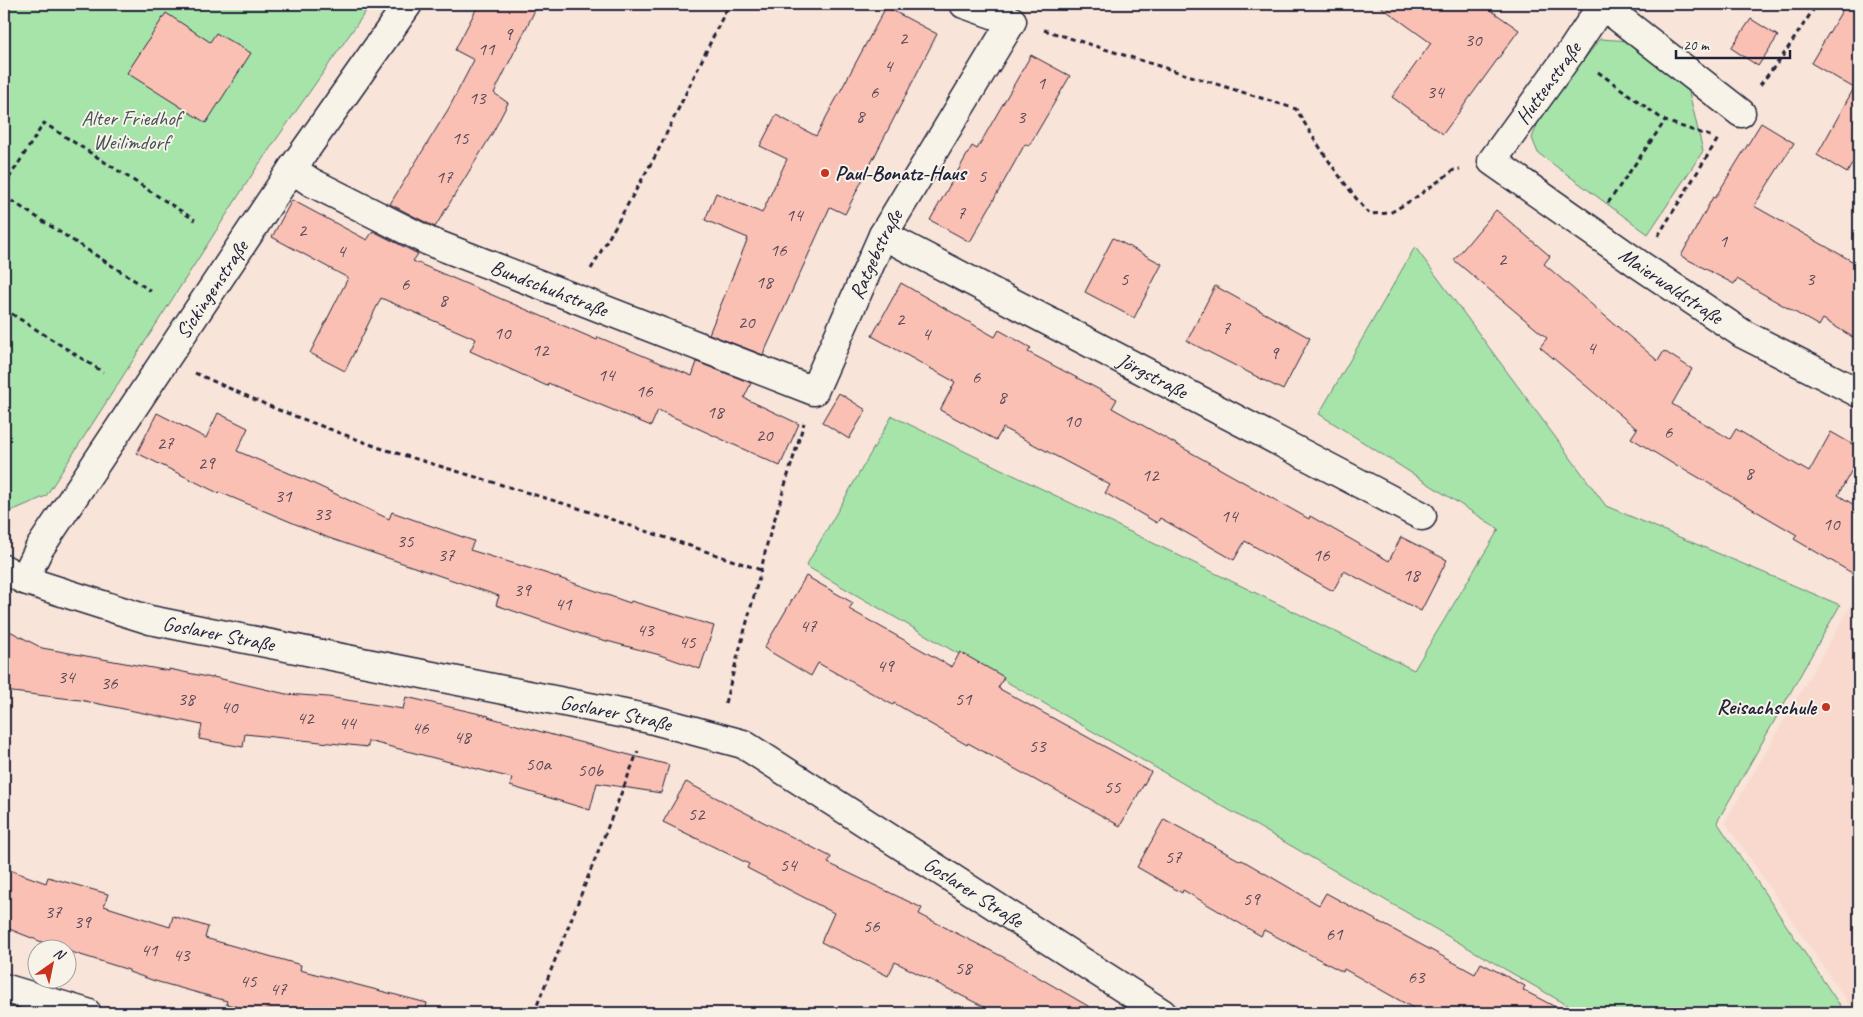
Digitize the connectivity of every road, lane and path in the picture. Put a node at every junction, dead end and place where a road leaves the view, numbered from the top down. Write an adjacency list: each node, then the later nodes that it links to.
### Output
1 (408, 4): 13 (street, Sickingenstraße)
2 (729, 4): 21 (path)
3 (964, 4): 6 (street)
4 (1602, 4): 9 (street, Huttenstraße); 12 (street, Huttenstraße)
5 (1817, 4): 8 (path)
6 (1012, 21): 12 (path); 19 (street, Ratgebstraße)
7 (1593, 68): 10 (path)
8 (1757, 89)
9 (1741, 113): 11 (path)
10 (1665, 121): 11 (path); 18 (path)
11 (1718, 138): 16 (path)
12 (1492, 160): 18 (street, Maierwaldstraße)
13 (292, 168): 21 (street, Bundschuhstraße); 23 (street, Sickingenstraße)
14 (4, 186): 17 (path)
15 (4, 196): 20 (path)
16 (1669, 218)
17 (195, 220)
18 (1590, 230): 26 (street, Maierwaldstraße)
19 (883, 235): 25 (street, Ratgebstraße); 27 (street, Jörgstraße)
20 (151, 291)
21 (575, 298): 25 (street, Bundschuhstraße)
22 (4, 309): 24 (path)
23 (165, 359): 28 (path); 29 (street, Sickingenstraße)
24 (103, 372)
25 (814, 392): 28 (path)
26 (1859, 393)
27 (1422, 516)
28 (762, 570): 30 (path)
29 (14, 575): 31 (street, Goslarer Straße)
30 (732, 708)
31 (650, 719): 34 (path); 35 (street, Goslarer Straße)
32 (4, 988): 33 (street)
33 (86, 1013)
34 (534, 1013)
35 (1162, 1013)

